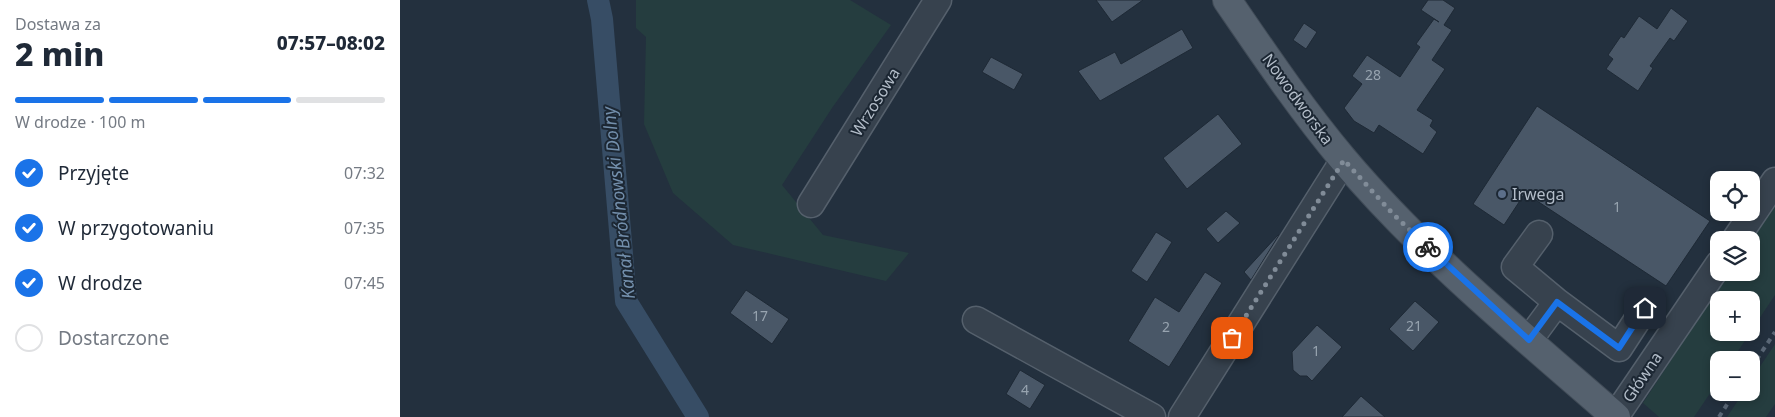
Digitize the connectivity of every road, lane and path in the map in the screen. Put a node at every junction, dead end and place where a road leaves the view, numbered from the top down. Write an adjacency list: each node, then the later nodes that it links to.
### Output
1 (938, 0): 5 (street, Wrzosowa)
2 (1227, 0): 3 (main road, Nowodworska)
3 (1344, 160): 12 (main road, Nowodworska); 14 (street)
4 (1775, 181): 6 (street)
5 (811, 204)
6 (1741, 231)
7 (1539, 234): 9 (street)
8 (1710, 277): 15 (street, Główna)
9 (1557, 302): 10 (street); 12 (street)
10 (1645, 308)
11 (976, 320): 13 (street)
12 (1529, 340): 15 (main road, Nowodworska)
13 (1152, 417)
14 (1182, 417)
15 (1615, 417)

